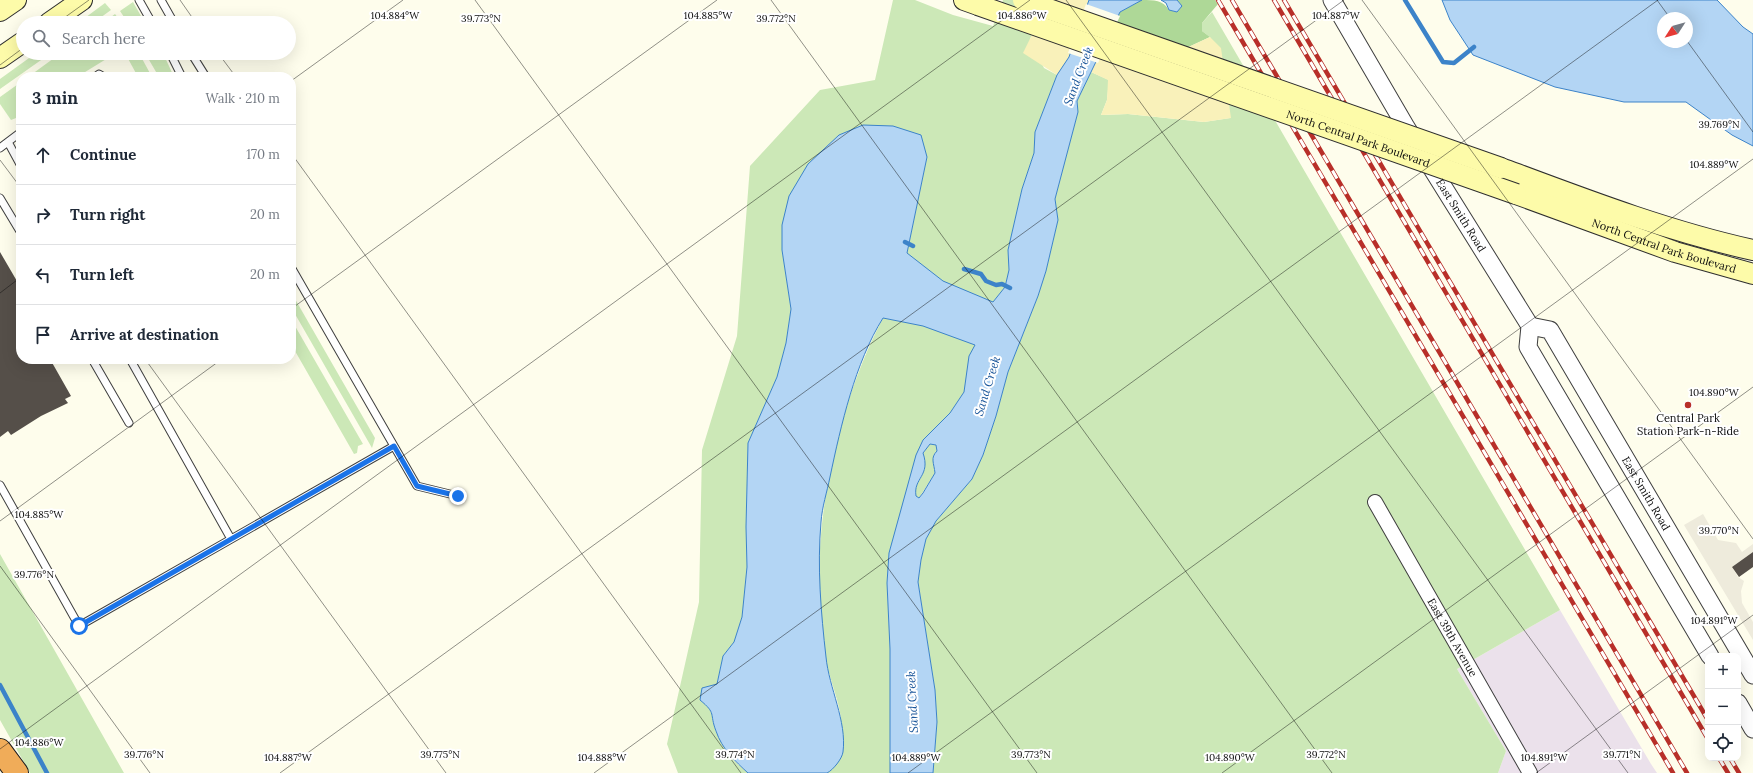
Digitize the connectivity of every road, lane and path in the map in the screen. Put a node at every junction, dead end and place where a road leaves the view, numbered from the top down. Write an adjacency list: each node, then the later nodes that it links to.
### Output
1 (16, 0): 8 (main road)
2 (82, 0): 9 (main road)
3 (139, 0): 10 (lane)
4 (161, 0): 11 (lane)
5 (1023, 0): 24 (main road, North Central Park Boulevard, bridge)
6 (1332, 0): 27 (street, East Smith Road)
7 (971, 2): 25 (main road, North Central Park Boulevard, bridge)
8 (0, 12)
9 (59, 16)
10 (148, 16)
11 (170, 16)
12 (16, 47): 13 (main road)
13 (0, 58)
14 (174, 60): 16 (lane)
15 (196, 60): 17 (lane)
16 (180, 72)
17 (203, 72)
18 (16, 136): 19 (lane)
19 (8, 142): 20 (lane); 21 (lane)
20 (0, 148)
21 (16, 157)
22 (0, 198): 23 (lane)
23 (16, 225)
24 (1753, 250)
25 (1753, 274)
26 (296, 276): 31 (lane)
27 (1530, 326): 36 (street); 37 (street, East Smith Road)
28 (95, 364): 30 (lane)
29 (133, 364): 35 (lane)
30 (129, 423)
31 (394, 446): 33 (lane); 35 (lane)
32 (0, 485): 35 (lane)
33 (458, 496)
34 (1375, 502): 43 (street, East 39th Avenue)
35 (231, 539)
36 (1708, 653)
37 (1753, 675)
38 (1741, 708): 39 (street)
39 (1753, 729)
40 (1, 751): 41 (highway); 42 (highway)
41 (9, 773)
42 (17, 773)
43 (1530, 773)

